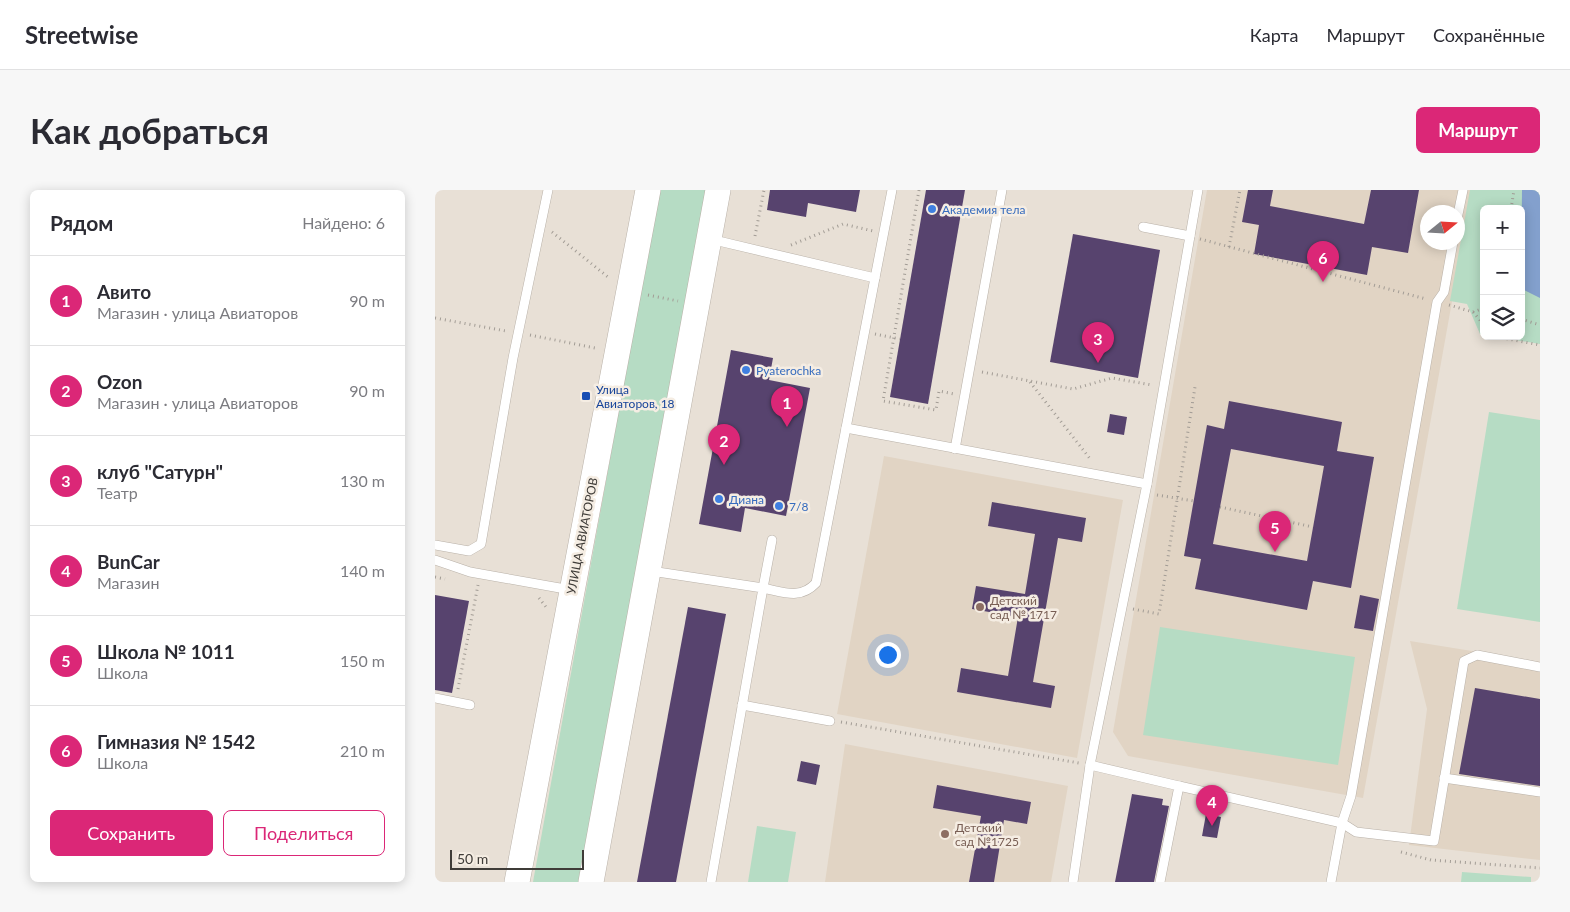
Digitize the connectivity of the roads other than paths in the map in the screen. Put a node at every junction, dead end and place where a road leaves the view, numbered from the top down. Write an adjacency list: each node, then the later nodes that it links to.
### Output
1 (548, 190): 18 (lane)
2 (648, 190): 22 (street, УЛИЦА АВИАТОРОВ)
3 (717, 190): 11 (street)
4 (892, 190): 13 (lane)
5 (1002, 190): 15 (lane)
6 (1199, 190): 10 (lane)
7 (1463, 190): 8 (lane)
8 (1460, 205)
9 (1143, 227): 10 (lane)
10 (1190, 236): 16 (lane)
11 (707, 239): 13 (lane); 20 (street)
12 (1452, 250): 32 (lane)
13 (875, 278): 14 (lane)
14 (846, 428): 15 (lane); 21 (lane)
15 (955, 449): 16 (lane)
16 (1147, 484): 28 (lane)
17 (772, 540): 21 (lane)
18 (435, 545)
19 (435, 560): 22 (lane)
20 (648, 571): 21 (lane); 34 (street)
21 (763, 588): 26 (lane)
22 (571, 591): 33 (street, УЛИЦА АВИАТОРОВ)
23 (1540, 667): 29 (lane)
24 (435, 698): 25 (lane)
25 (470, 705)
26 (742, 705): 27 (lane); 35 (lane)
27 (830, 721)
28 (1090, 765): 30 (lane); 36 (lane)
29 (1443, 778): 31 (lane); 32 (lane)
30 (1179, 786): 32 (lane); 37 (lane)
31 (1540, 792)
32 (1342, 824): 38 (lane)
33 (517, 882)
34 (591, 882)
35 (711, 882)
36 (1073, 882)
37 (1160, 882)
38 (1331, 882)

